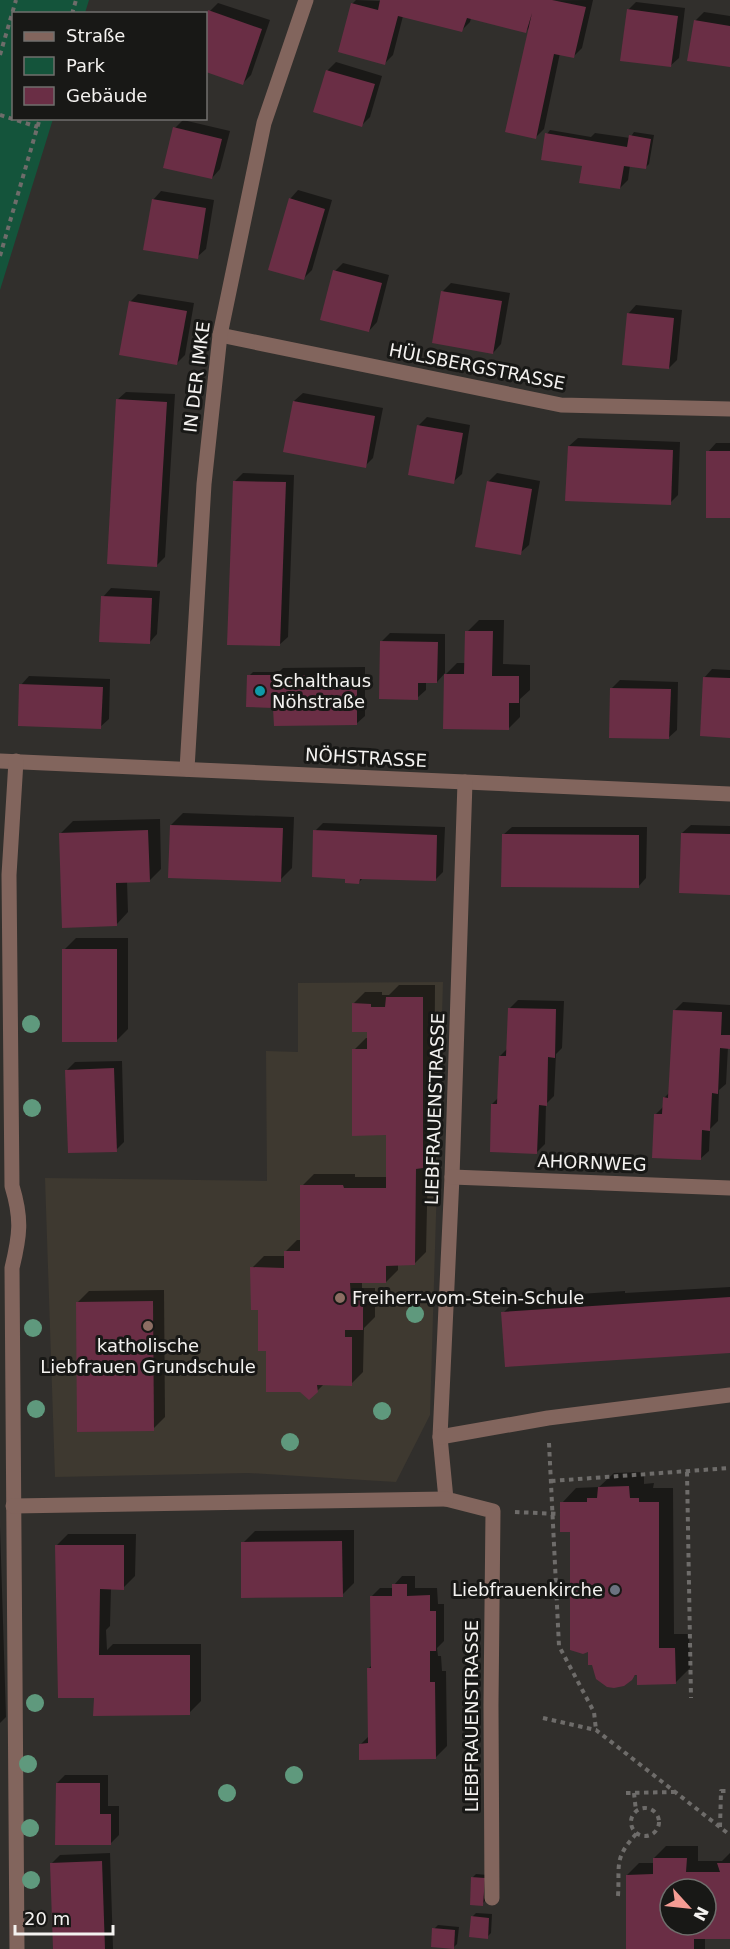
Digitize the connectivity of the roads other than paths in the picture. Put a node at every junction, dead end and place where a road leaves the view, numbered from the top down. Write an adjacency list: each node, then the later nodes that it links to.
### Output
1 (306, 0): 2 (street, IN DER IMKE)
2 (220, 335): 3 (street, HÜLSBERGSTRASSE); 6 (street, IN DER IMKE)
3 (730, 409)
4 (0, 761): 5 (street, NÖHSTRASSE)
5 (16, 761): 6 (street, NÖHSTRASSE); 14 (street)
6 (188, 769): 7 (street, NÖHSTRASSE)
7 (465, 782): 8 (street, NÖHSTRASSE); 9 (street, LIEBFRAUENSTRASSE)
8 (730, 794)
9 (452, 1178): 10 (street, AHORNWEG); 12 (street, LIEBFRAUENSTRASSE)
10 (730, 1188)
11 (730, 1395): 12 (street)
12 (440, 1437): 13 (street, LIEBFRAUENSTRASSE)
13 (446, 1499): 14 (street); 15 (street, LIEBFRAUENSTRASSE)
14 (13, 1506): 16 (street)
15 (492, 1898)
16 (17, 1949)

